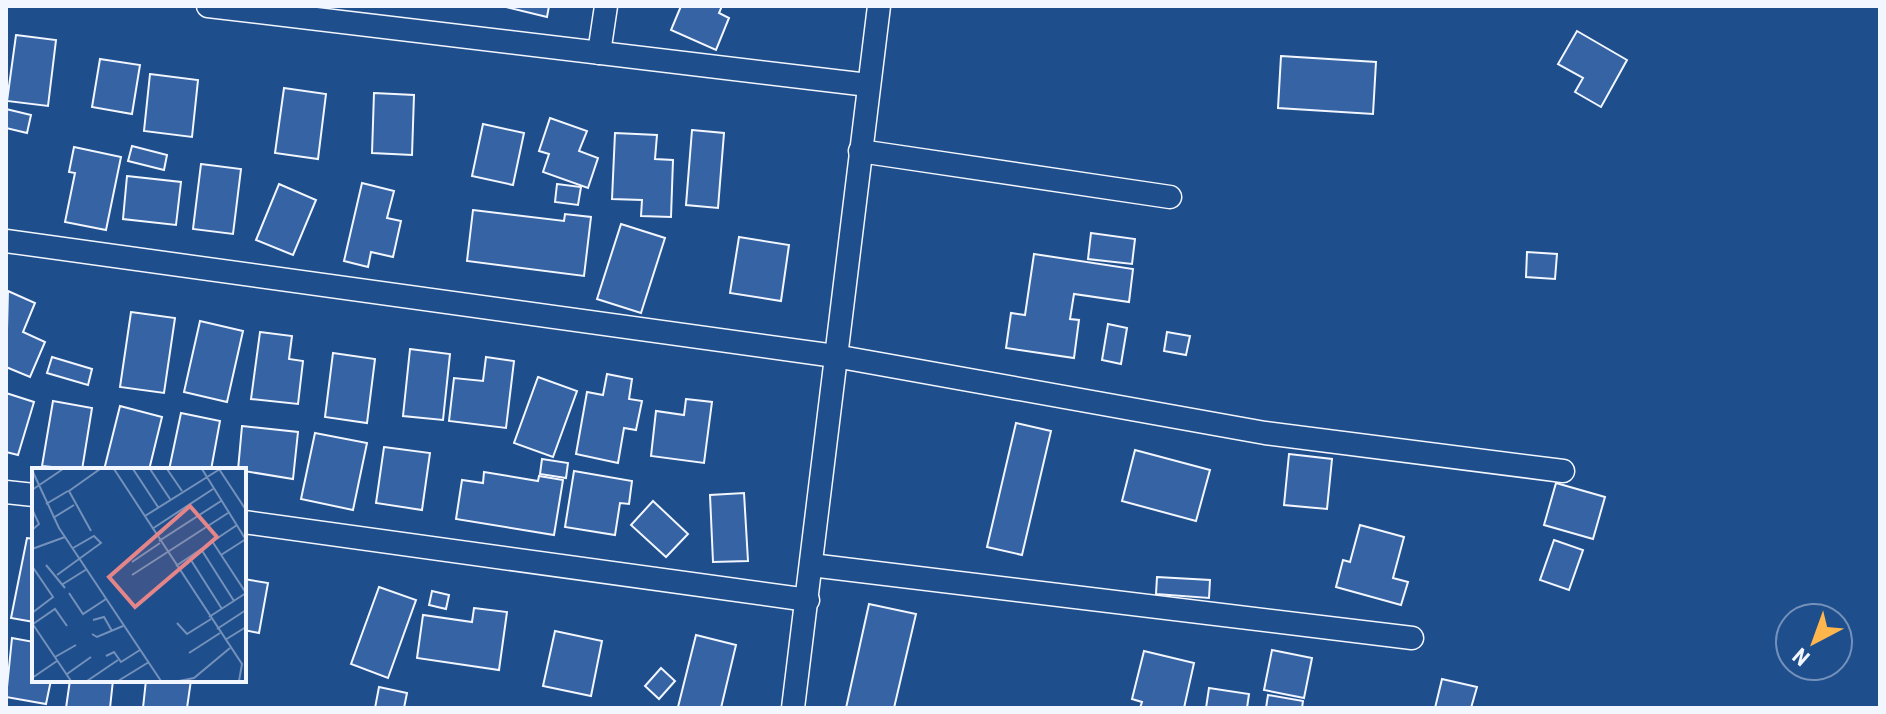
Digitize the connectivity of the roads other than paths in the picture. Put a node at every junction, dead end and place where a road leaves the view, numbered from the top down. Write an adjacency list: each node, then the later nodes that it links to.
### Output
1 (208, 6): 4 (street)
2 (606, 6): 5 (street)
3 (879, 6): 6 (street)
4 (353, 15): 5 (street)
5 (599, 53): 6 (street)
6 (868, 85): 7 (street)
7 (860, 151): 8 (street); 10 (street)
8 (1170, 197)
9 (6, 241): 10 (street)
10 (835, 356): 11 (street); 15 (street)
11 (1563, 471)
12 (6, 492): 13 (street)
13 (32, 495)
14 (246, 522): 16 (street)
15 (811, 565): 16 (street); 17 (street)
16 (808, 600): 18 (street)
17 (1412, 638)
18 (793, 708)

